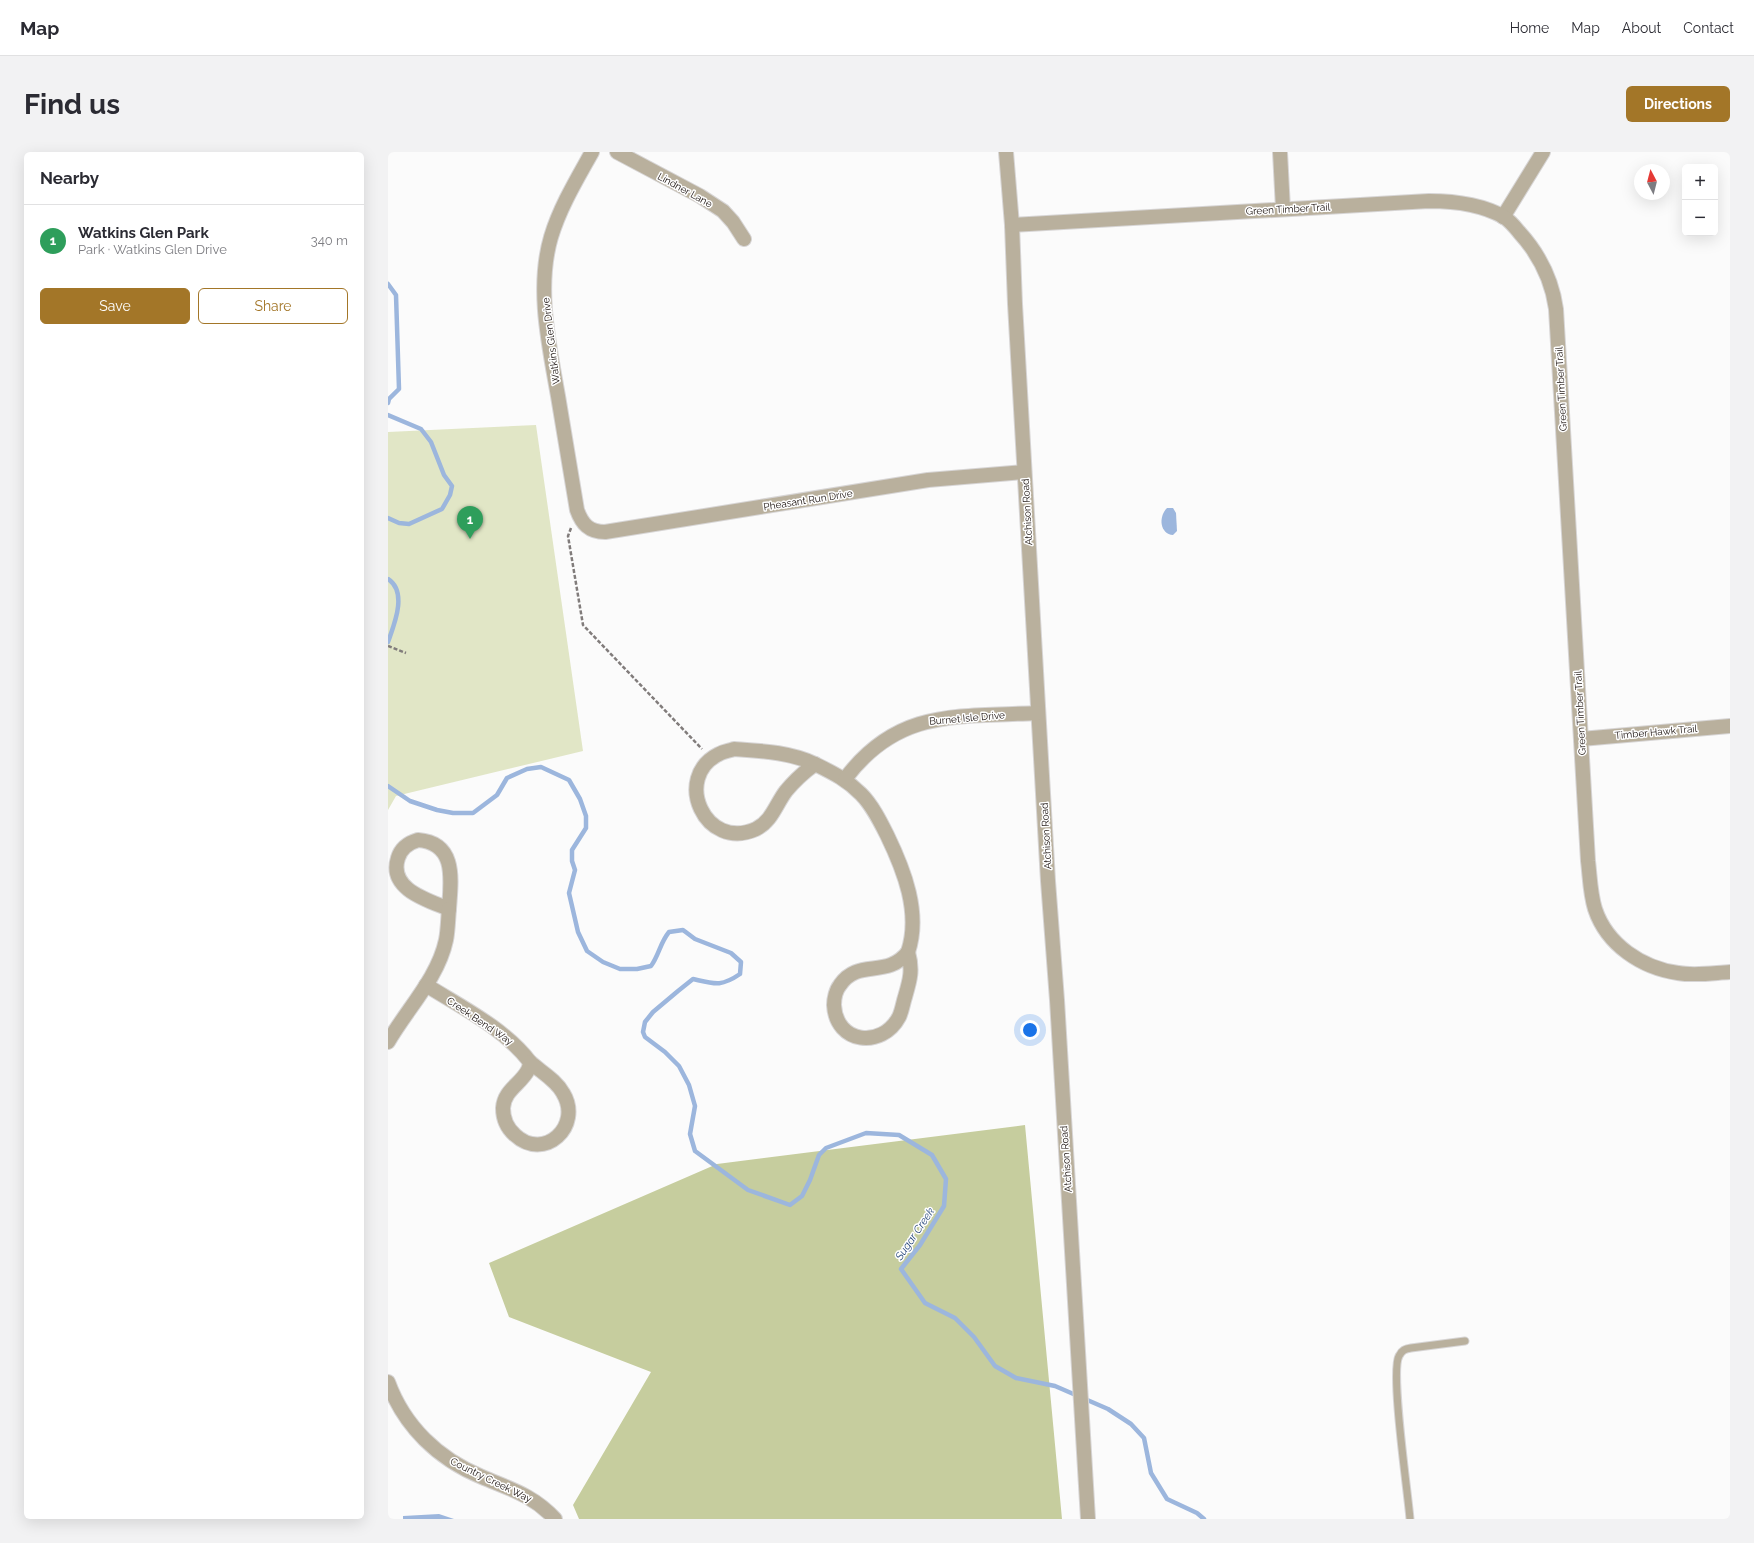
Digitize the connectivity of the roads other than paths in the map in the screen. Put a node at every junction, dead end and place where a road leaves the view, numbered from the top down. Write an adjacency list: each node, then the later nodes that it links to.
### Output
1 (592, 152): 11 (street, Watkins Glen Drive)
2 (616, 152): 9 (street, Lindner Lane)
3 (1006, 152): 8 (street, Atchison Road)
4 (1280, 152): 6 (street)
5 (1543, 152): 7 (street)
6 (1283, 209): 7 (street, Green Timber Trail); 8 (street, Green Timber Trail)
7 (1503, 217): 14 (street, Green Timber Trail)
8 (1012, 225): 10 (street, Atchison Road)
9 (744, 239)
10 (1024, 472): 11 (street, Pheasant Run Drive); 12 (street, Atchison Road)
11 (593, 531)
12 (1038, 713): 16 (street, Burnet Isle Drive); 26 (street, Atchison Road)
13 (1730, 726): 14 (street, Timber Hawk Trail)
14 (1581, 739): 19 (street, Green Timber Trail)
15 (815, 764): 15 (street); 16 (street)
16 (845, 779): 18 (street)
17 (449, 909): 17 (street); 20 (street)
18 (908, 952): 18 (street)
19 (1730, 972)
20 (426, 985): 21 (street); 22 (street, Creek Bend Way)
21 (388, 1042)
22 (530, 1062): 22 (street)
23 (1465, 1341): 27 (lane)
24 (388, 1382): 25 (street, Country Creek Way)
25 (555, 1519)
26 (1088, 1519)
27 (1410, 1519)

